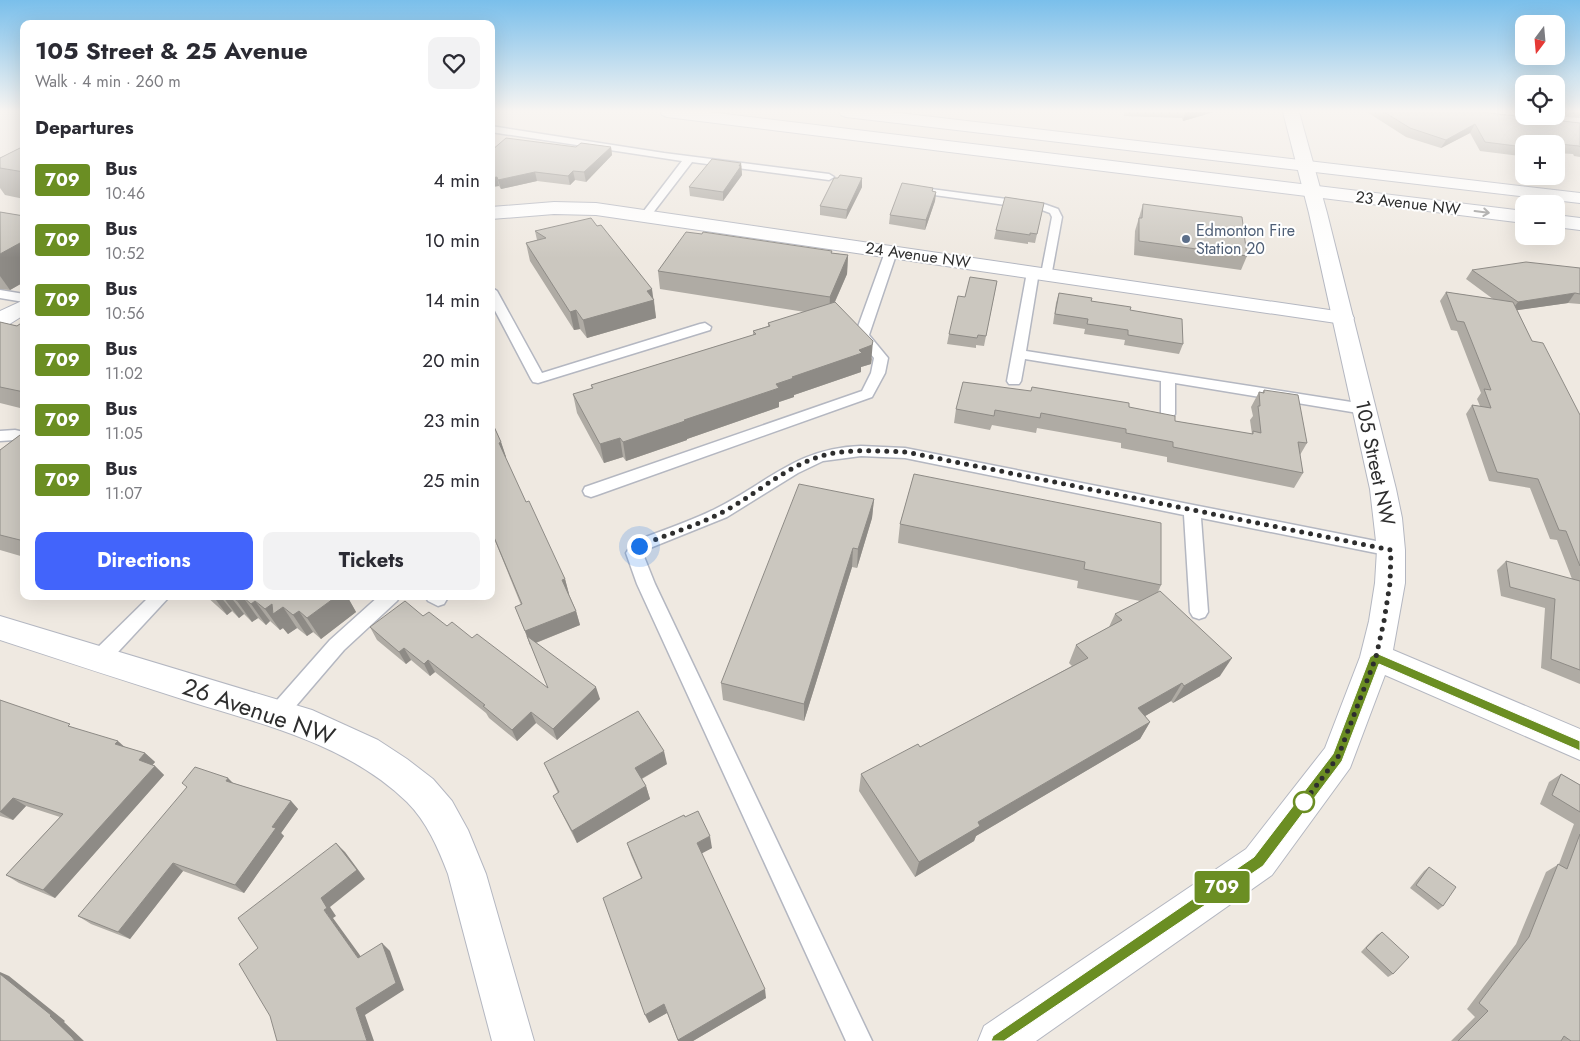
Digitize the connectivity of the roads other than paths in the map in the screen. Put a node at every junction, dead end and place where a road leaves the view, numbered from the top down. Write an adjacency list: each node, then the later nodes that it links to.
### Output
1 (688, 161): 16 (lane)
2 (701, 161): 8 (lane)
3 (1061, 161): 9 (street, 23 Avenue NW)
4 (1147, 161): 7 (street)
5 (1259, 161): 7 (street, 23 Avenue NW)
6 (1304, 161): 7 (street, 105 Street NW)
7 (1305, 166): 9 (street, 105 Street NW); 11 (street, 23 Avenue NW)
8 (829, 178)
9 (1312, 191): 12 (street); 17 (street, 23 Avenue NW, one-way to 17); 26 (street, 105 Street NW)
10 (931, 192): 21 (lane)
11 (1580, 198)
12 (1515, 200)
13 (1565, 205): 14 (street)
14 (1580, 206)
15 (495, 213): 16 (street, 24 Avenue NW)
16 (645, 216): 20 (street, 24 Avenue NW)
17 (1515, 216)
18 (1565, 222): 19 (street)
19 (1580, 224)
20 (891, 252): 21 (street, 24 Avenue NW); 36 (lane)
21 (1040, 273): 26 (street, 24 Avenue NW); 29 (lane)
22 (0, 294): 23 (lane)
23 (20, 297)
24 (495, 298): 28 (lane)
25 (20, 308): 27 (street)
26 (1343, 318): 32 (street, 105 Street NW)
27 (0, 320)
28 (705, 327)
29 (1019, 354): 30 (lane); 31 (lane)
30 (1168, 378): 32 (lane); 33 (lane)
31 (1014, 381)
32 (1364, 409): 38 (street, 105 Street NW)
33 (1168, 414)
34 (0, 436): 35 (lane)
35 (20, 436)
36 (591, 491)
37 (1192, 511): 38 (lane); 41 (lane); 48 (lane)
38 (1391, 550): 43 (street, 105 Street NW)
39 (157, 600): 44 (lane)
40 (387, 600): 45 (lane)
41 (1198, 612)
42 (0, 628): 44 (street, 26 Avenue NW)
43 (1376, 657): 46 (street); 49 (street, 105 Street NW)
44 (99, 658): 45 (street, 26 Avenue NW)
45 (276, 714): 47 (street, 26 Avenue NW)
46 (1580, 745)
47 (513, 1041)
48 (859, 1041)
49 (999, 1041)

